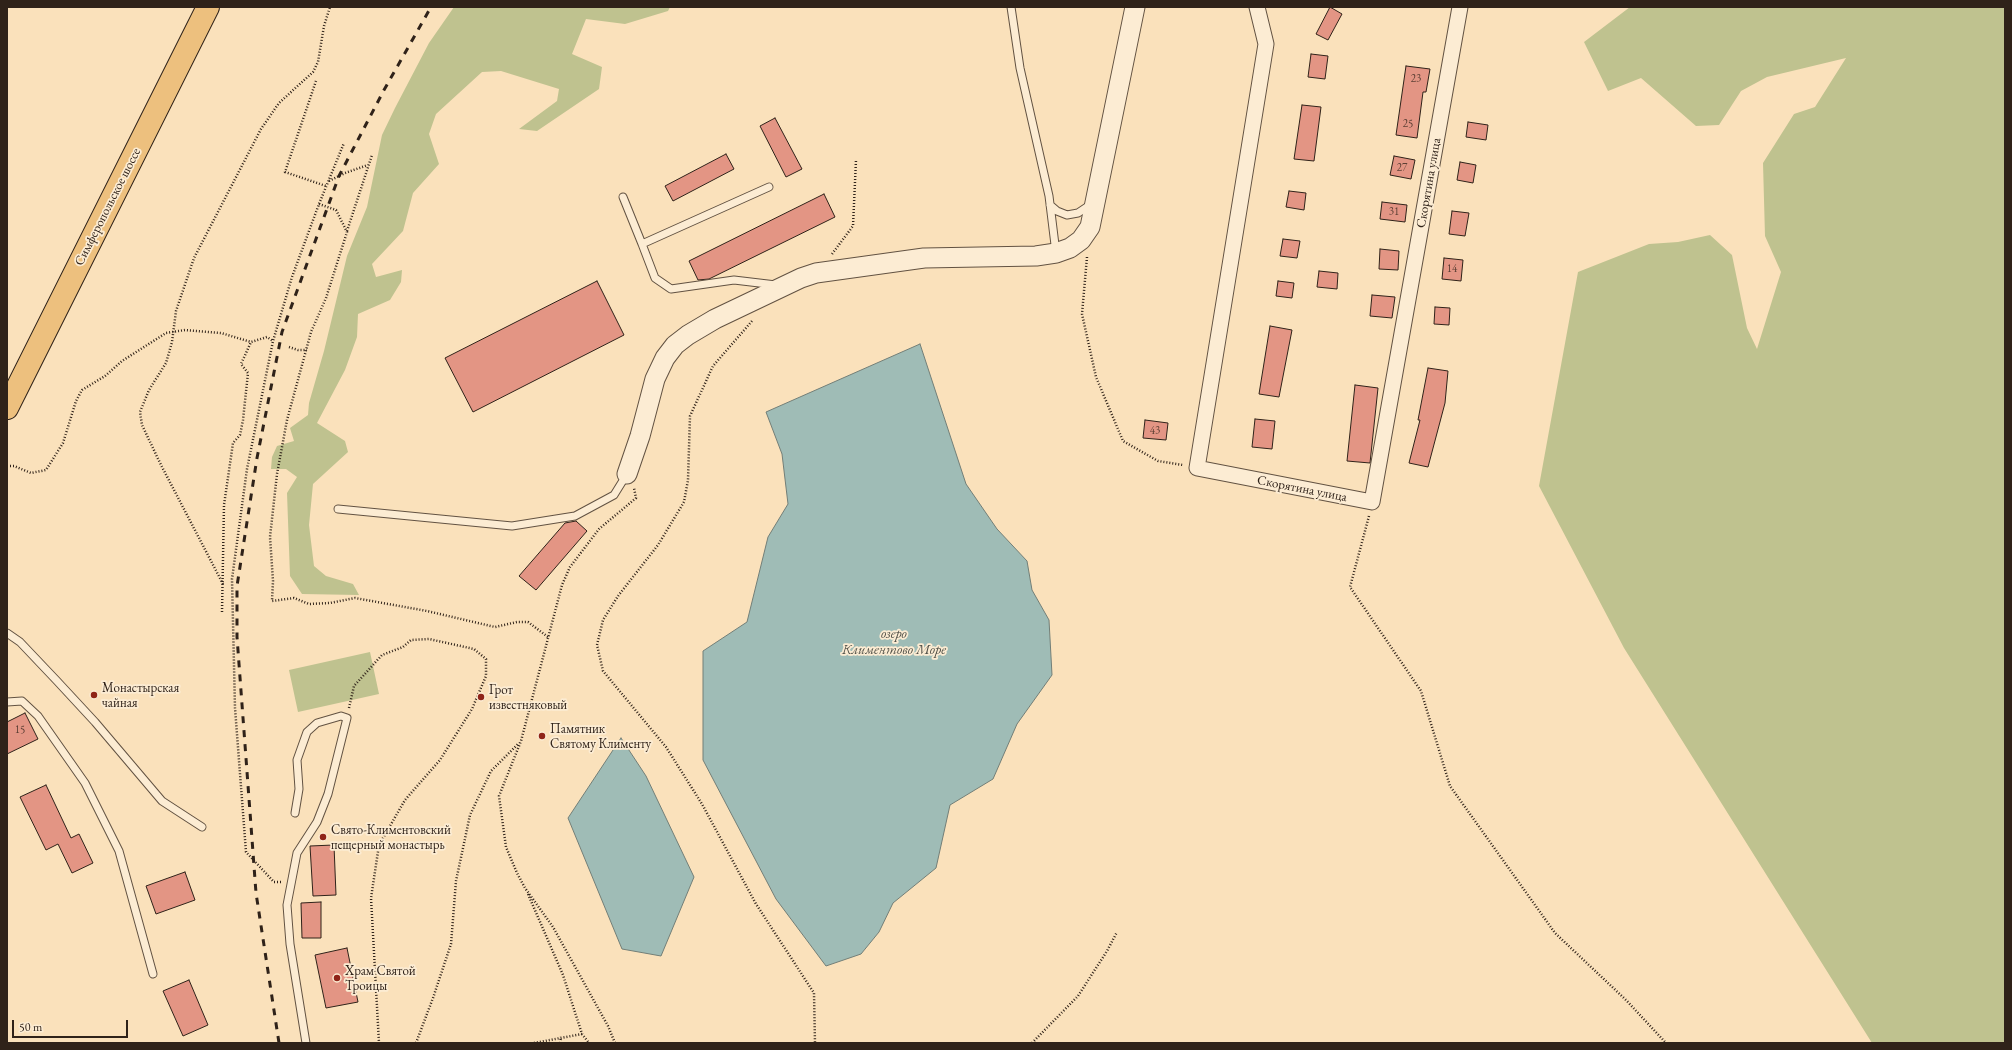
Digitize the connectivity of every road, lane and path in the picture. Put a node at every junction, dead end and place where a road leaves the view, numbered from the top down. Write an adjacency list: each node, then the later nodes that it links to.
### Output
1 (208, 7): 30 (main road, Симферопольское шоссе)
2 (330, 7): 36 (path)
3 (1011, 7): 18 (lane)
4 (1135, 7): 16 (street)
5 (1257, 7): 32 (street)
6 (1460, 7): 34 (street, Скорятина улица)
7 (316, 81): 13 (path)
8 (344, 143): 12 (path)
9 (372, 155): 11 (path)
10 (856, 160): 23 (path)
11 (369, 165): 12 (path); 20 (path)
12 (328, 182): 13 (path)
13 (326, 186): 17 (path)
14 (769, 187): 21 (lane)
15 (623, 197): 21 (lane)
16 (1097, 197): 18 (lane); 19 (street)
17 (319, 204): 20 (path); 26 (path)
18 (1050, 205): 22 (lane)
19 (1090, 227): 22 (street); 32 (path)
20 (346, 232): 29 (path)
21 (642, 244): 24 (lane)
22 (1056, 253): 23 (street)
23 (816, 273): 24 (street)
24 (786, 286): 33 (street)
25 (754, 318): 58 (path)
26 (273, 341): 27 (path); 45 (path)
27 (251, 342): 31 (path); 36 (path)
28 (289, 347): 29 (path)
29 (307, 350): 39 (path)
30 (7, 408)
31 (7, 466)
32 (1197, 468): 34 (street, Скорятина улица)
33 (627, 474): 35 (lane); 39 (path)
34 (1372, 502): 60 (path)
35 (338, 509)
36 (223, 584): 37 (path)
37 (222, 612)
38 (7, 633): 44 (lane)
39 (548, 637): 42 (path)
40 (7, 702): 48 (lane)
41 (347, 718): 43 (lane); 45 (lane); 52 (path)
42 (521, 741): 46 (path); 53 (path)
43 (294, 813)
44 (202, 828)
45 (292, 881): 51 (lane)
46 (525, 888): 49 (path); 57 (path)
47 (1117, 932): 59 (path)
48 (153, 974)
49 (582, 1034): 50 (path); 56 (path)
50 (561, 1037): 54 (path); 55 (path)
51 (306, 1043)
52 (379, 1043)
53 (416, 1043)
54 (534, 1043)
55 (560, 1043)
56 (589, 1043)
57 (615, 1043)
58 (815, 1043)
59 (1032, 1043)
60 (1666, 1043)

